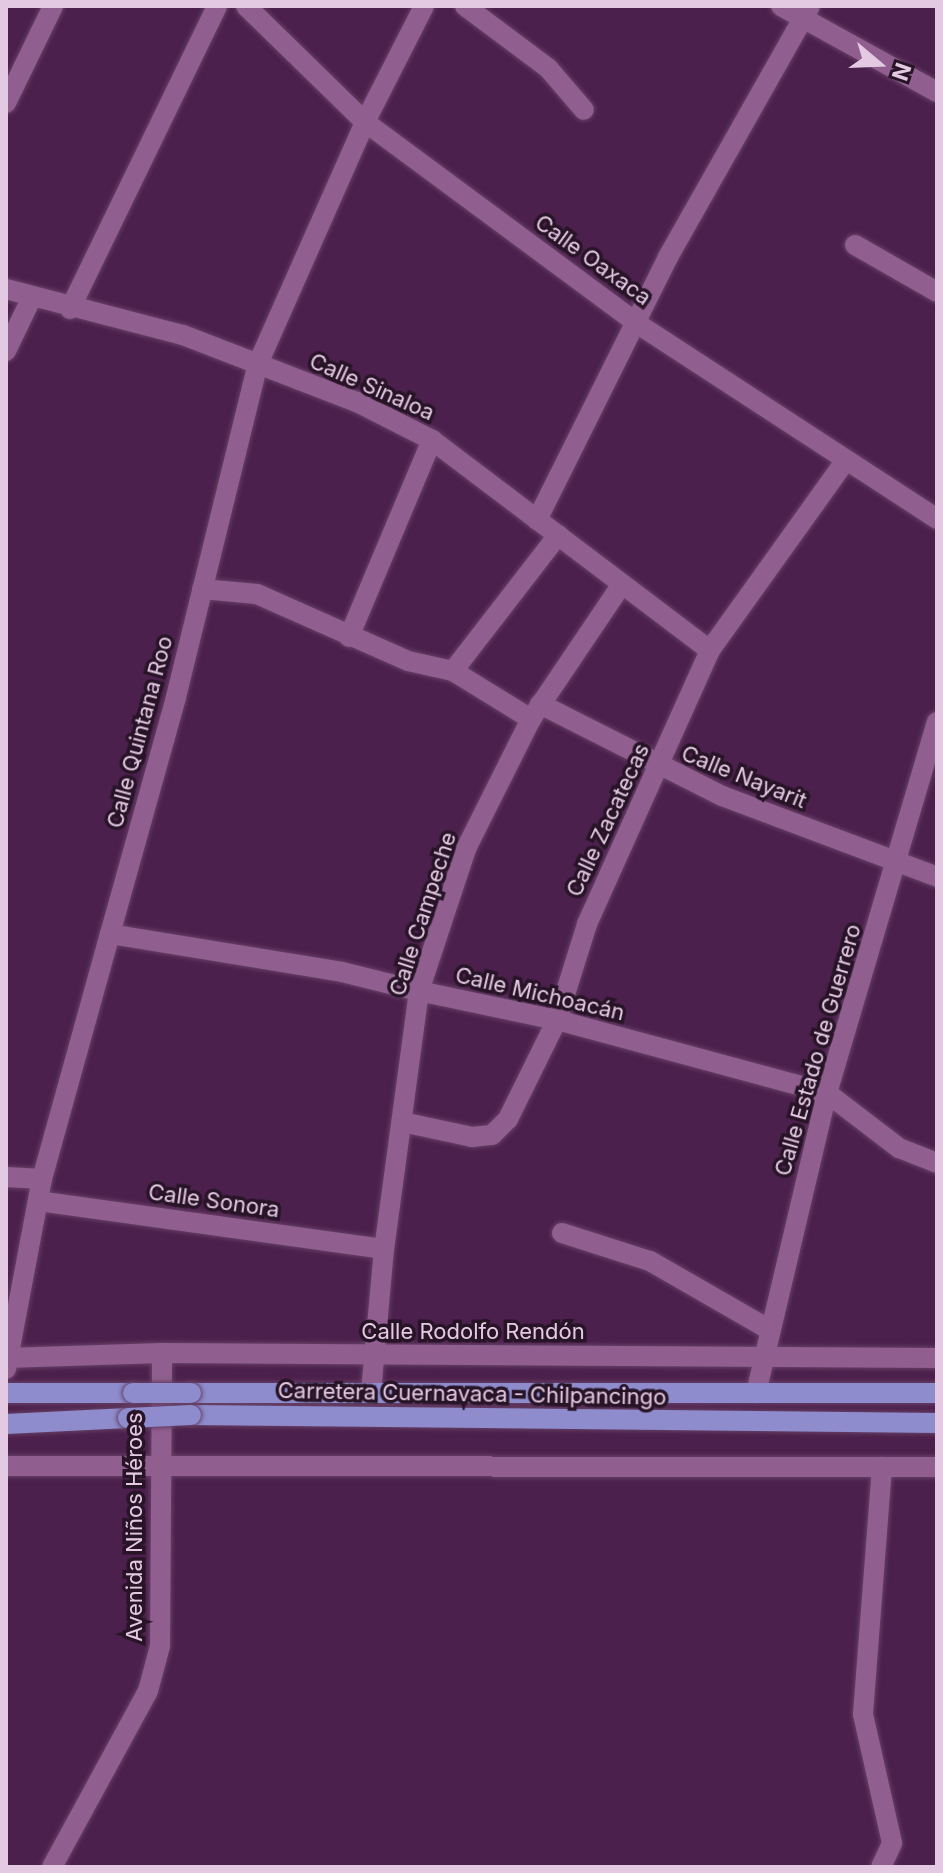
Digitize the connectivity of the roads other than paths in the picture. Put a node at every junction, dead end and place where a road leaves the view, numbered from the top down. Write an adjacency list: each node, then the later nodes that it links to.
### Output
1 (53, 6): 9 (street)
2 (217, 6): 16 (street)
3 (246, 6): 11 (street, Calle Oaxaca)
4 (424, 6): 11 (street, Calle Quintana Roo)
5 (465, 6): 10 (street)
6 (781, 6): 7 (street)
7 (806, 11): 8 (street); 17 (street)
8 (937, 92)
9 (6, 103)
10 (584, 110)
11 (365, 122): 17 (street, Calle Oaxaca); 19 (street, Calle Quintana Roo)
12 (855, 245): 14 (street)
13 (6, 289): 15 (street, Calle Sinaloa)
14 (937, 292)
15 (32, 297): 16 (street, Calle Sinaloa); 18 (street)
16 (70, 309): 19 (street, Calle Sinaloa)
17 (635, 322): 21 (street, Calle Oaxaca); 23 (street)
18 (6, 351)
19 (257, 366): 20 (street, Calle Sinaloa); 26 (street, Calle Quintana Roo)
20 (432, 440): 23 (street, Calle Sinaloa); 27 (street)
21 (844, 463): 22 (street, Calle Oaxaca); 28 (street, Calle Zacatecas)
22 (937, 519)
23 (537, 520): 24 (street, Calle Sinaloa)
24 (558, 535): 25 (street, Calle Sinaloa); 29 (street)
25 (622, 584): 28 (street, Calle Sinaloa); 30 (street, Calle Campeche)
26 (202, 589): 27 (street, Calle Nayarit); 35 (street, Calle Quintana Roo)
27 (349, 637): 29 (street, Calle Nayarit)
28 (710, 650): 32 (street, Calle Zacatecas)
29 (453, 671): 30 (street, Calle Nayarit)
30 (536, 711): 32 (street, Calle Nayarit); 36 (street, Calle Campeche)
31 (937, 722): 33 (street, Calle Estado de Guerrero)
32 (659, 768): 33 (street, Calle Nayarit); 37 (street, Calle Zacatecas)
33 (898, 860): 34 (street, Calle Nayarit); 38 (street, Calle Estado de Guerrero)
34 (937, 877)
35 (110, 934): 36 (street, Calle Michoacán); 42 (street, Calle Quintana Roo)
36 (419, 991): 37 (street, Calle Michoacán); 39 (street, Calle Campeche)
37 (557, 1020): 38 (street, Calle Michoacán); 39 (street, Calle Zacatecas)
38 (827, 1093): 40 (street, Calle Michoacán); 46 (street, Calle Estado de Guerrero)
39 (402, 1122): 45 (street, Calle Campeche)
40 (937, 1163)
41 (6, 1177): 42 (street)
42 (42, 1179): 43 (street, Calle Quintana Roo)
43 (38, 1201): 45 (street, Calle Sonora); 51 (street, Calle Quintana Roo)
44 (562, 1233): 46 (street)
45 (384, 1249): 48 (street, Calle Campeche)
46 (770, 1330): 49 (street, Calle Estado de Guerrero)
47 (162, 1353): 48 (street, Calle Rodolfo Rendón); 51 (street, Calle Rodolfo Rendón); 59 (street, Avenida Niños Héroes)
48 (374, 1355): 49 (street, Calle Rodolfo Rendón); 53 (street, Calle Campeche)
49 (764, 1358): 50 (street, Calle Rodolfo Rendón); 54 (street, Calle Estado de Guerrero)
50 (937, 1358)
51 (7, 1362)
52 (6, 1393): 53 (main road, Carretera Cuernavaca - Chilpancingo, bridge)
53 (371, 1393): 54 (main road, Carretera Cuernavaca - Chilpancingo)
54 (756, 1393): 55 (main road, Carretera Cuernavaca - Chilpancingo)
55 (937, 1393)
56 (937, 1423): 57 (main road, Carretera Cuernavaca - Chilpancingo, bridge)
57 (6, 1424)
58 (6, 1466): 59 (street)
59 (158, 1467): 60 (street); 62 (street, Avenida Niños Héroes)
60 (882, 1467): 61 (street); 63 (street)
61 (937, 1467)
62 (52, 1867)
63 (881, 1867)

